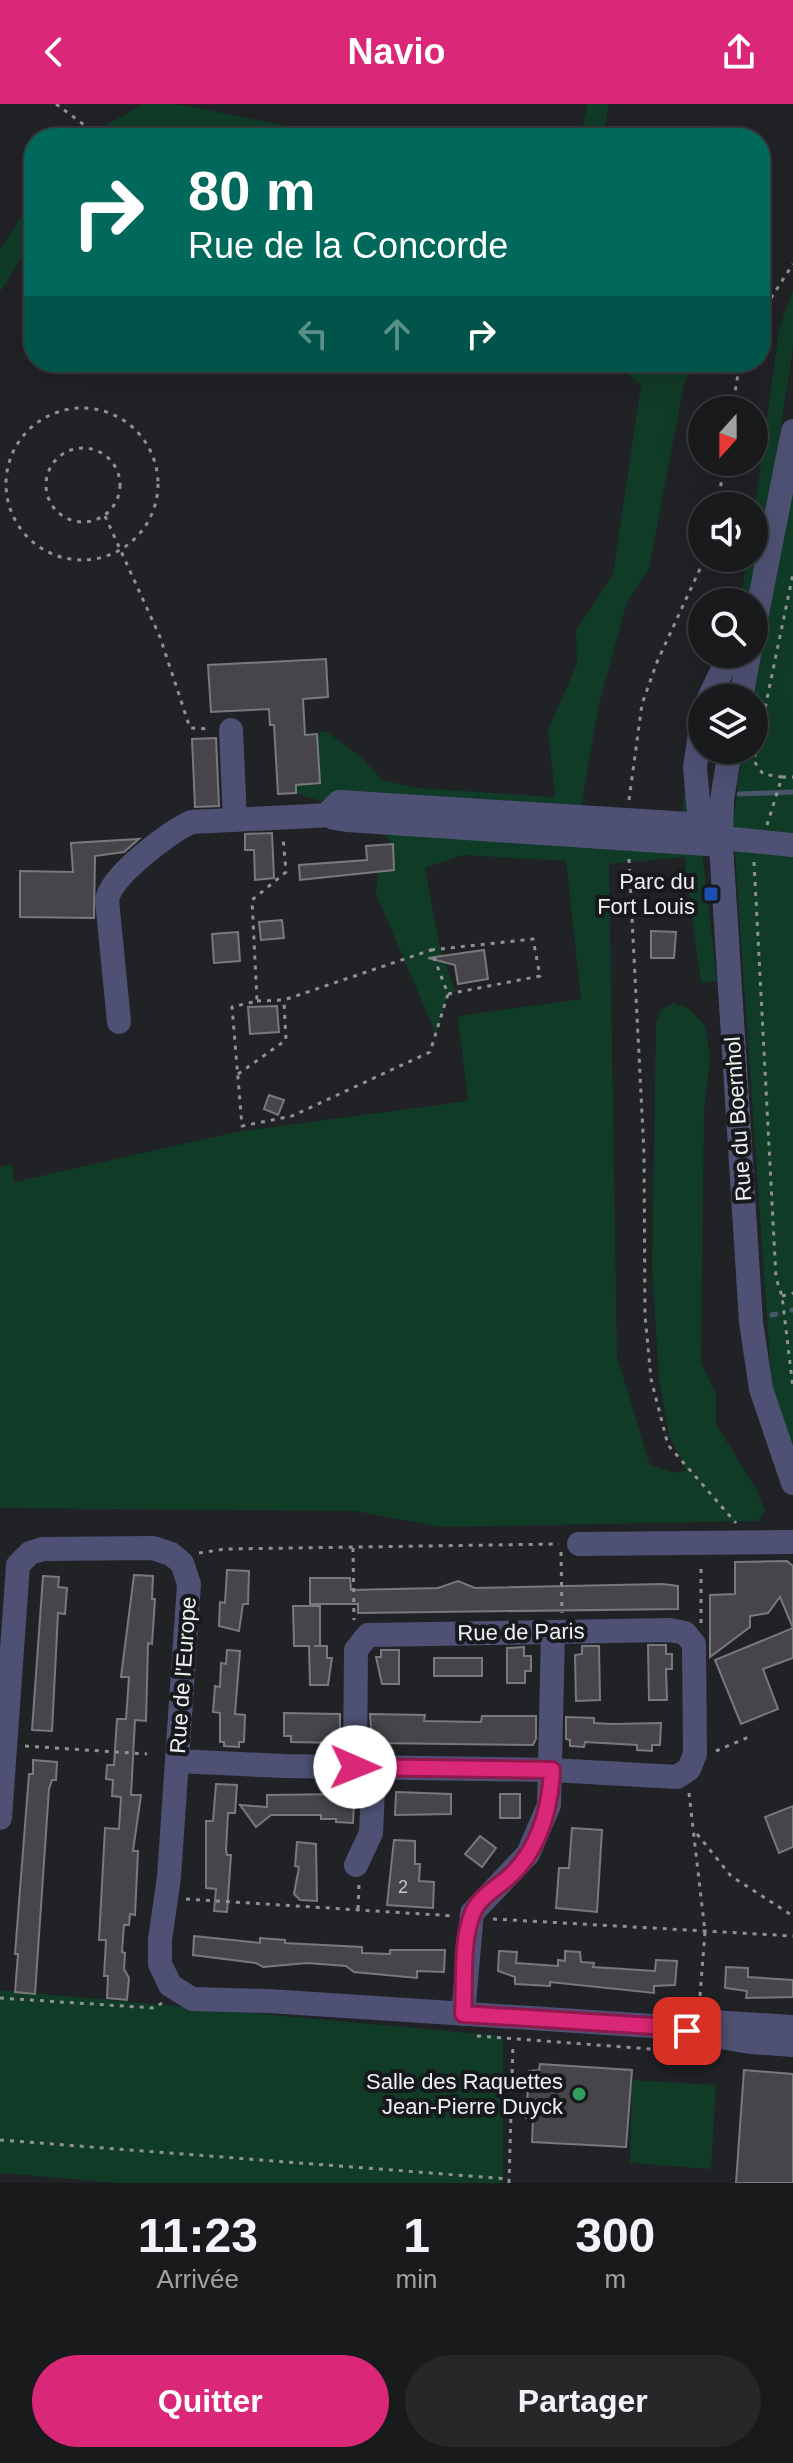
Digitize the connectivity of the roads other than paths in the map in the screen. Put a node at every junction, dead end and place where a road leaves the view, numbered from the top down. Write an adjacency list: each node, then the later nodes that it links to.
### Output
1 (793, 431): 2 (street)
2 (762, 588)
3 (231, 730): 6 (street)
4 (695, 764): 7 (street)
5 (728, 764): 7 (street, Rue du Boernhol)
6 (235, 820): 7 (street); 9 (street)
7 (716, 833): 8 (street); 10 (street, Rue du Boernhol)
8 (793, 845)
9 (119, 1022)
10 (793, 1483)
11 (793, 1542): 12 (street)
12 (570, 1544)
13 (558, 1633): 16 (street, Rue de Paris); 17 (street); 17 (street, Rue de Paris)
14 (6, 1642): 15 (street, Rue de l'Europe); 18 (street)
15 (178, 1761): 16 (street); 21 (street, Rue de l'Europe)
16 (365, 1767): 17 (street); 20 (street)
17 (552, 1770): 21 (street)
18 (0, 1803): 19 (street)
19 (0, 1818)
20 (356, 1865)
21 (463, 2014): 22 (street)
22 (653, 2026): 23 (street); 24 (street)
23 (793, 2027)
24 (793, 2045)

